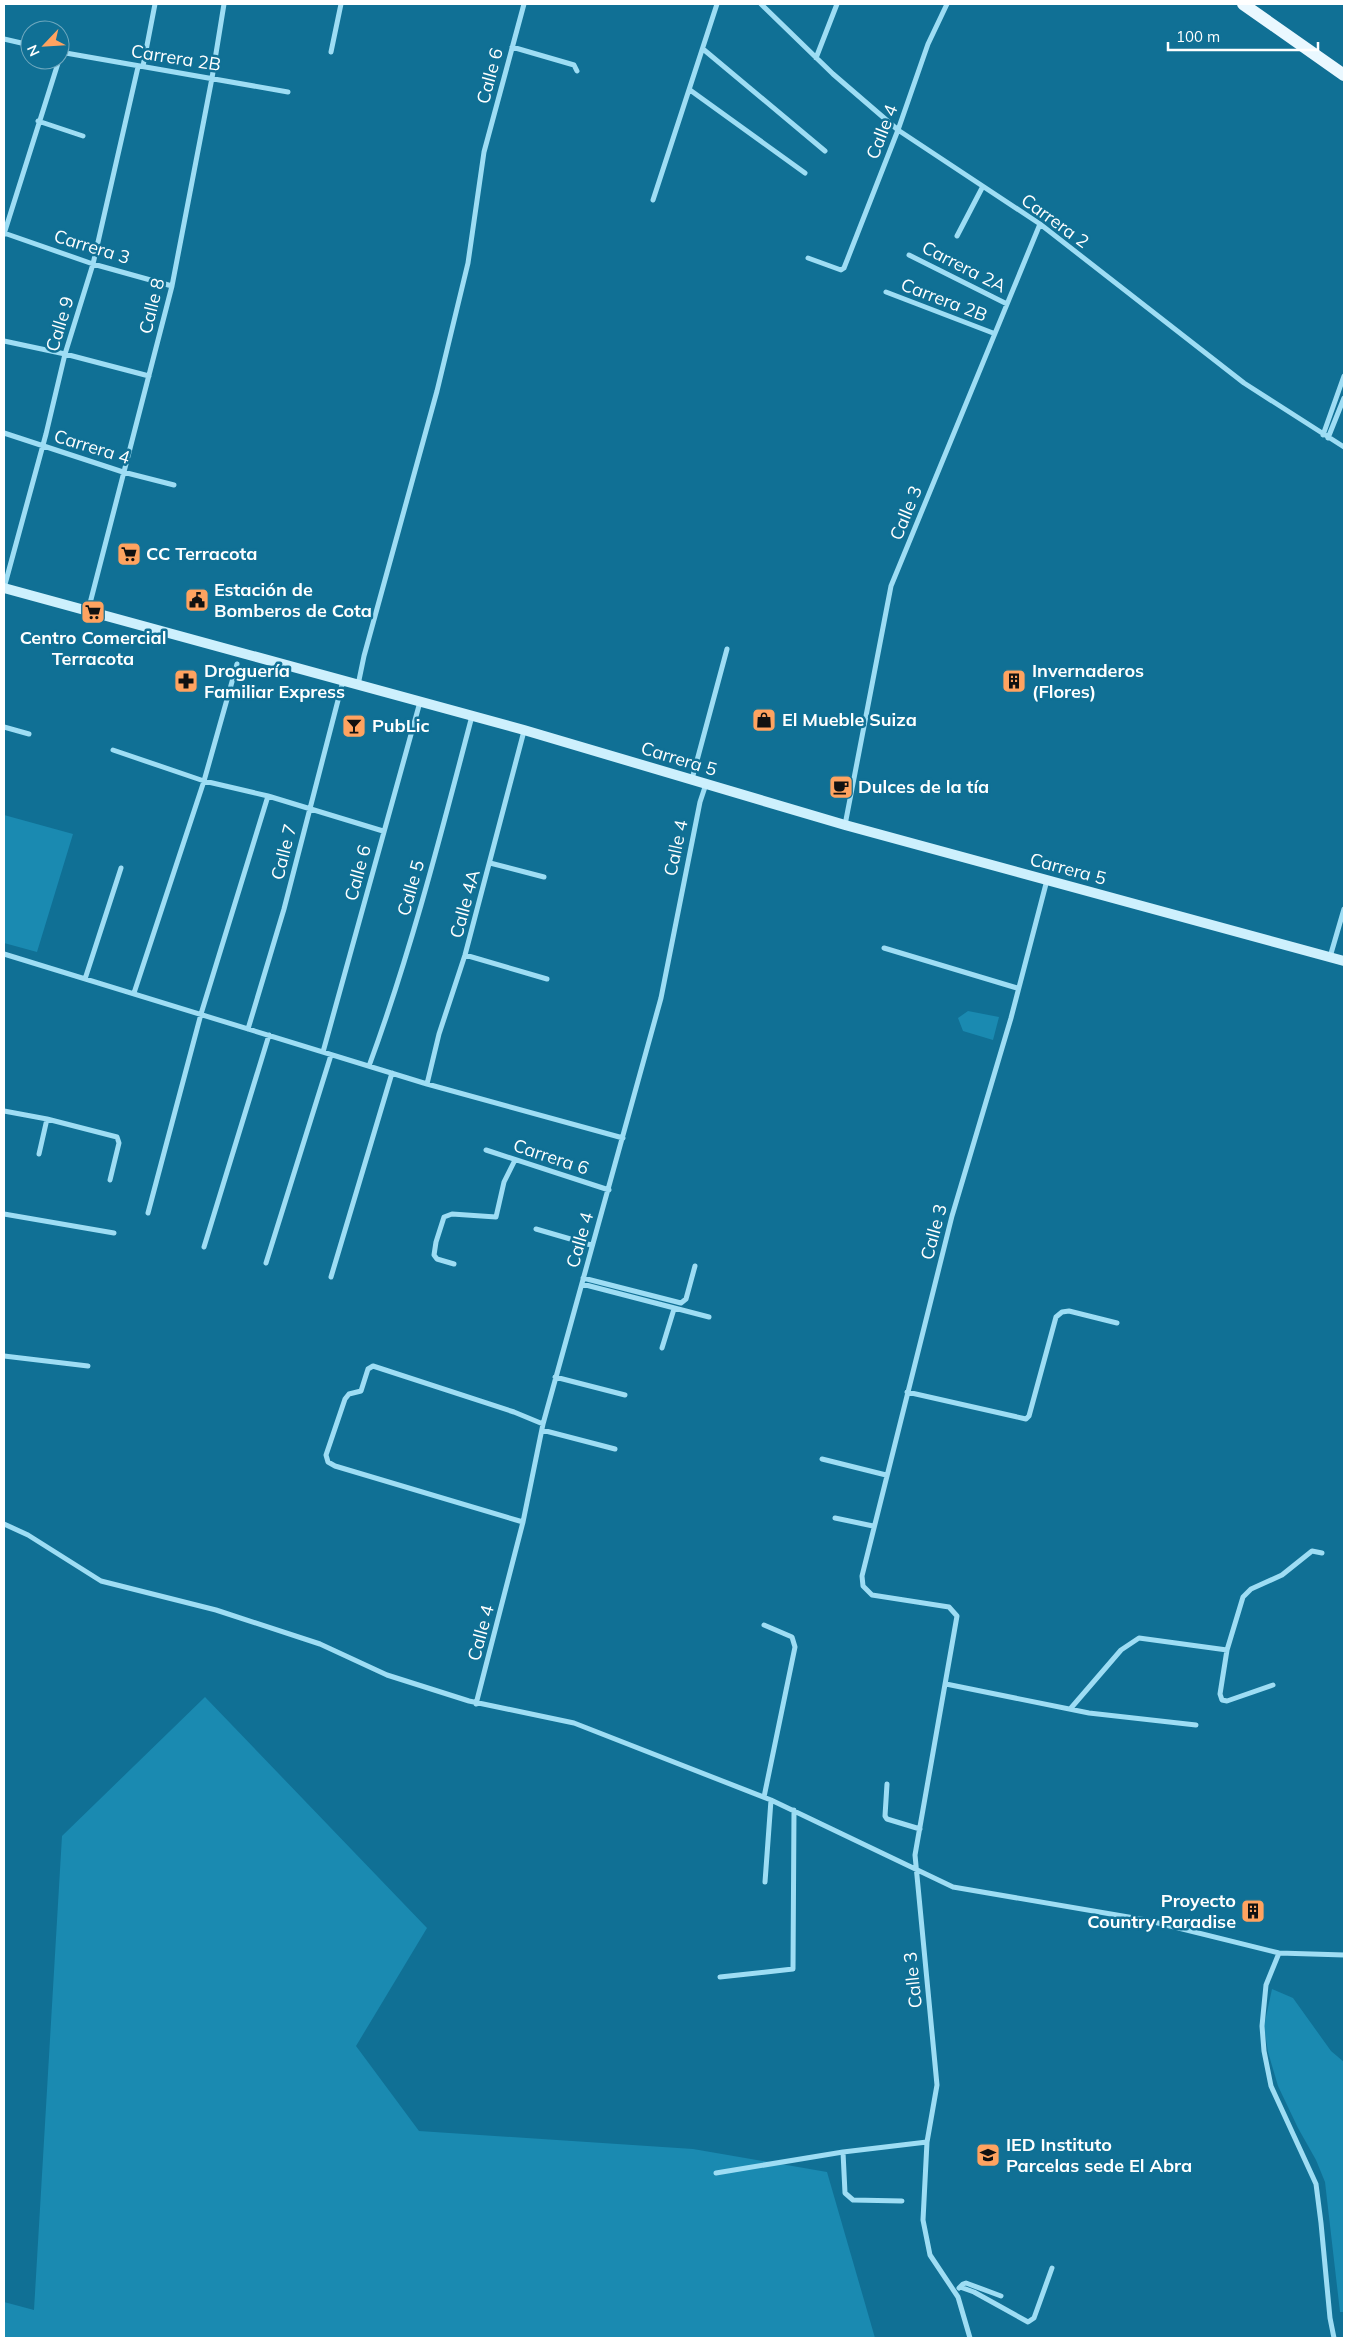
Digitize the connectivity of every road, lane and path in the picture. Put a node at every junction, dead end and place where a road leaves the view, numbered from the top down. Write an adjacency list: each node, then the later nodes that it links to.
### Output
1 (155, 4): 17 (street, Calle 9)
2 (224, 4): 21 (street, Calle 8)
3 (342, 4): 14 (street)
4 (524, 4): 12 (street, Calle 6)
5 (717, 4): 13 (street)
6 (761, 4): 16 (street, Carrera 2)
7 (837, 4): 16 (street)
8 (947, 4): 25 (street, Calle 4)
9 (1243, 4): 20 (main road)
10 (4, 39): 11 (street)
11 (20, 43)
12 (512, 47): 19 (street); 58 (street, Calle 6)
13 (703, 49): 22 (street); 27 (street)
14 (331, 52)
15 (70, 55): 17 (street, Carrera 2B)
16 (816, 58): 25 (street, Carrera 2)
17 (141, 67): 21 (street, Carrera 2B); 36 (street, Calle 9)
18 (56, 70): 24 (street)
19 (577, 71)
20 (1344, 74)
21 (212, 78): 23 (street, Carrera 2B); 37 (street, Calle 8)
22 (690, 90): 28 (street); 30 (street)
23 (288, 92)
24 (38, 122): 26 (street); 32 (street)
25 (898, 130): 29 (street, Carrera 2); 35 (street, Calle 4)
26 (84, 136)
27 (825, 151)
28 (805, 173)
29 (982, 188): 31 (street, Carrera 2); 33 (street)
30 (653, 200)
31 (1040, 224): 39 (street, Calle 3); 47 (street, Carrera 2)
32 (4, 234): 36 (street, Carrera 3)
33 (957, 236)
34 (909, 254): 39 (street, Carrera 2A)
35 (808, 258)
36 (93, 264): 37 (street, Carrera 3); 42 (street, Calle 9)
37 (172, 286): 43 (street, Calle 8)
38 (886, 292): 40 (street, Carrera 2B)
39 (1007, 304): 40 (street, Calle 3)
40 (993, 333): 70 (street, Calle 3)
41 (4, 341): 42 (street)
42 (65, 354): 43 (street); 49 (street, Calle 9)
43 (149, 376): 51 (street, Calle 8)
44 (1344, 376): 47 (street)
45 (1344, 398): 48 (street)
46 (4, 433): 49 (street, Carrera 4)
47 (1323, 435): 48 (street, Carrera 2)
48 (1328, 438): 50 (street, Carrera 2)
49 (43, 447): 51 (street, Carrera 4); 53 (street, Calle 9)
50 (1344, 447)
51 (123, 472): 52 (street, Carrera 4); 54 (street, Calle 8)
52 (174, 485)
53 (4, 588): 54 (main road, Carrera 5)
54 (88, 611): 57 (main road, Carrera 5)
55 (726, 649): 65 (street)
56 (237, 664): 66 (street)
57 (343, 680): 58 (main road, Carrera 5); 69 (street, Calle 7)
58 (358, 684): 59 (main road, Carrera 5)
59 (420, 702): 60 (main road, Carrera 5); 71 (street, Calle 6)
60 (472, 716): 62 (main road, Carrera 5); 91 (street, Calle 5)
61 (4, 727): 63 (street)
62 (524, 730): 65 (main road, Carrera 5); 72 (street, Calle 4A)
63 (29, 734)
64 (113, 750): 66 (street)
65 (692, 780): 67 (main road, Carrera 5)
66 (204, 781): 68 (street); 85 (street)
67 (706, 784): 70 (main road, Carrera 5); 96 (street, Calle 4)
68 (268, 796): 69 (street); 86 (street)
69 (309, 810): 71 (street); 87 (street, Calle 7)
70 (845, 825): 75 (main road, Carrera 5)
71 (383, 831): 89 (street, Calle 6)
72 (490, 863): 74 (street); 79 (street, Calle 4A)
73 (121, 868): 82 (street)
74 (544, 877)
75 (1047, 880): 80 (main road, Carrera 5); 84 (street, Calle 3)
76 (1344, 909): 80 (street)
77 (884, 948): 84 (street)
78 (4, 954): 82 (street)
79 (466, 955): 83 (street); 93 (street, Calle 4A)
80 (1330, 957): 81 (main road, Carrera 5)
81 (1344, 961)
82 (85, 978): 85 (street)
83 (547, 979)
84 (1017, 988): 120 (street, Calle 3)
85 (134, 993): 86 (street)
86 (201, 1014): 87 (street); 102 (street)
87 (248, 1029): 88 (street)
88 (269, 1035): 89 (street); 107 (street)
89 (323, 1052): 90 (street)
90 (331, 1054): 91 (street); 108 (street)
91 (369, 1066): 92 (street)
92 (392, 1073): 93 (street); 111 (street)
93 (427, 1084): 96 (street)
94 (4, 1111): 95 (street)
95 (48, 1119): 98 (street); 100 (street)
96 (623, 1138): 101 (street, Calle 4)
97 (486, 1150): 99 (street, Carrera 6)
98 (39, 1154)
99 (515, 1160): 101 (street, Carrera 6); 109 (street)
100 (110, 1180)
101 (608, 1190): 106 (street, Calle 4)
102 (148, 1213)
103 (4, 1214): 105 (street)
104 (536, 1229): 106 (street)
105 (114, 1234)
106 (591, 1245): 112 (street, Calle 4)
107 (204, 1247)
108 (266, 1263)
109 (454, 1264)
110 (695, 1266): 112 (street)
111 (331, 1277)
112 (582, 1281): 113 (street); 119 (street, Calle 4)
113 (674, 1309): 114 (street); 116 (street)
114 (709, 1317)
115 (1117, 1323): 120 (street)
116 (662, 1348)
117 (4, 1356): 118 (street)
118 (88, 1366)
119 (555, 1377): 121 (street); 122 (street, Calle 4)
120 (906, 1392): 125 (street, Calle 3)
121 (625, 1396)
122 (542, 1427): 123 (street); 127 (street, Calle 4); 127 (street)
123 (615, 1449)
124 (822, 1459): 125 (street)
125 (886, 1475): 129 (street, Calle 3)
126 (835, 1518): 129 (street)
127 (523, 1522): 135 (street, Calle 4)
128 (4, 1524): 135 (street)
129 (874, 1526): 133 (street, Calle 3)
130 (1322, 1553): 132 (street)
131 (764, 1624): 139 (street)
132 (1227, 1650): 134 (street); 136 (street)
133 (946, 1684): 136 (street); 142 (street, Calle 3)
134 (1273, 1685)
135 (476, 1704): 139 (street)
136 (1071, 1708): 137 (street)
137 (1196, 1725)
138 (887, 1784): 142 (street)
139 (764, 1797): 140 (street)
140 (771, 1800): 141 (street); 144 (street)
141 (794, 1810): 143 (street); 147 (street)
142 (920, 1829): 143 (street, Calle 3)
143 (916, 1868): 145 (street); 148 (street, Calle 3)
144 (765, 1882)
145 (1280, 1953): 146 (street); 157 (street)
146 (1344, 1955)
147 (720, 1977)
148 (927, 2142): 149 (street); 154 (street, Calle 3)
149 (843, 2152): 150 (street); 151 (street)
150 (716, 2173)
151 (902, 2201)
152 (1052, 2268): 153 (street)
153 (960, 2287): 154 (street); 155 (street)
154 (955, 2293): 156 (street, Calle 3)
155 (1001, 2296)
156 (970, 2338)
157 (1334, 2338)

